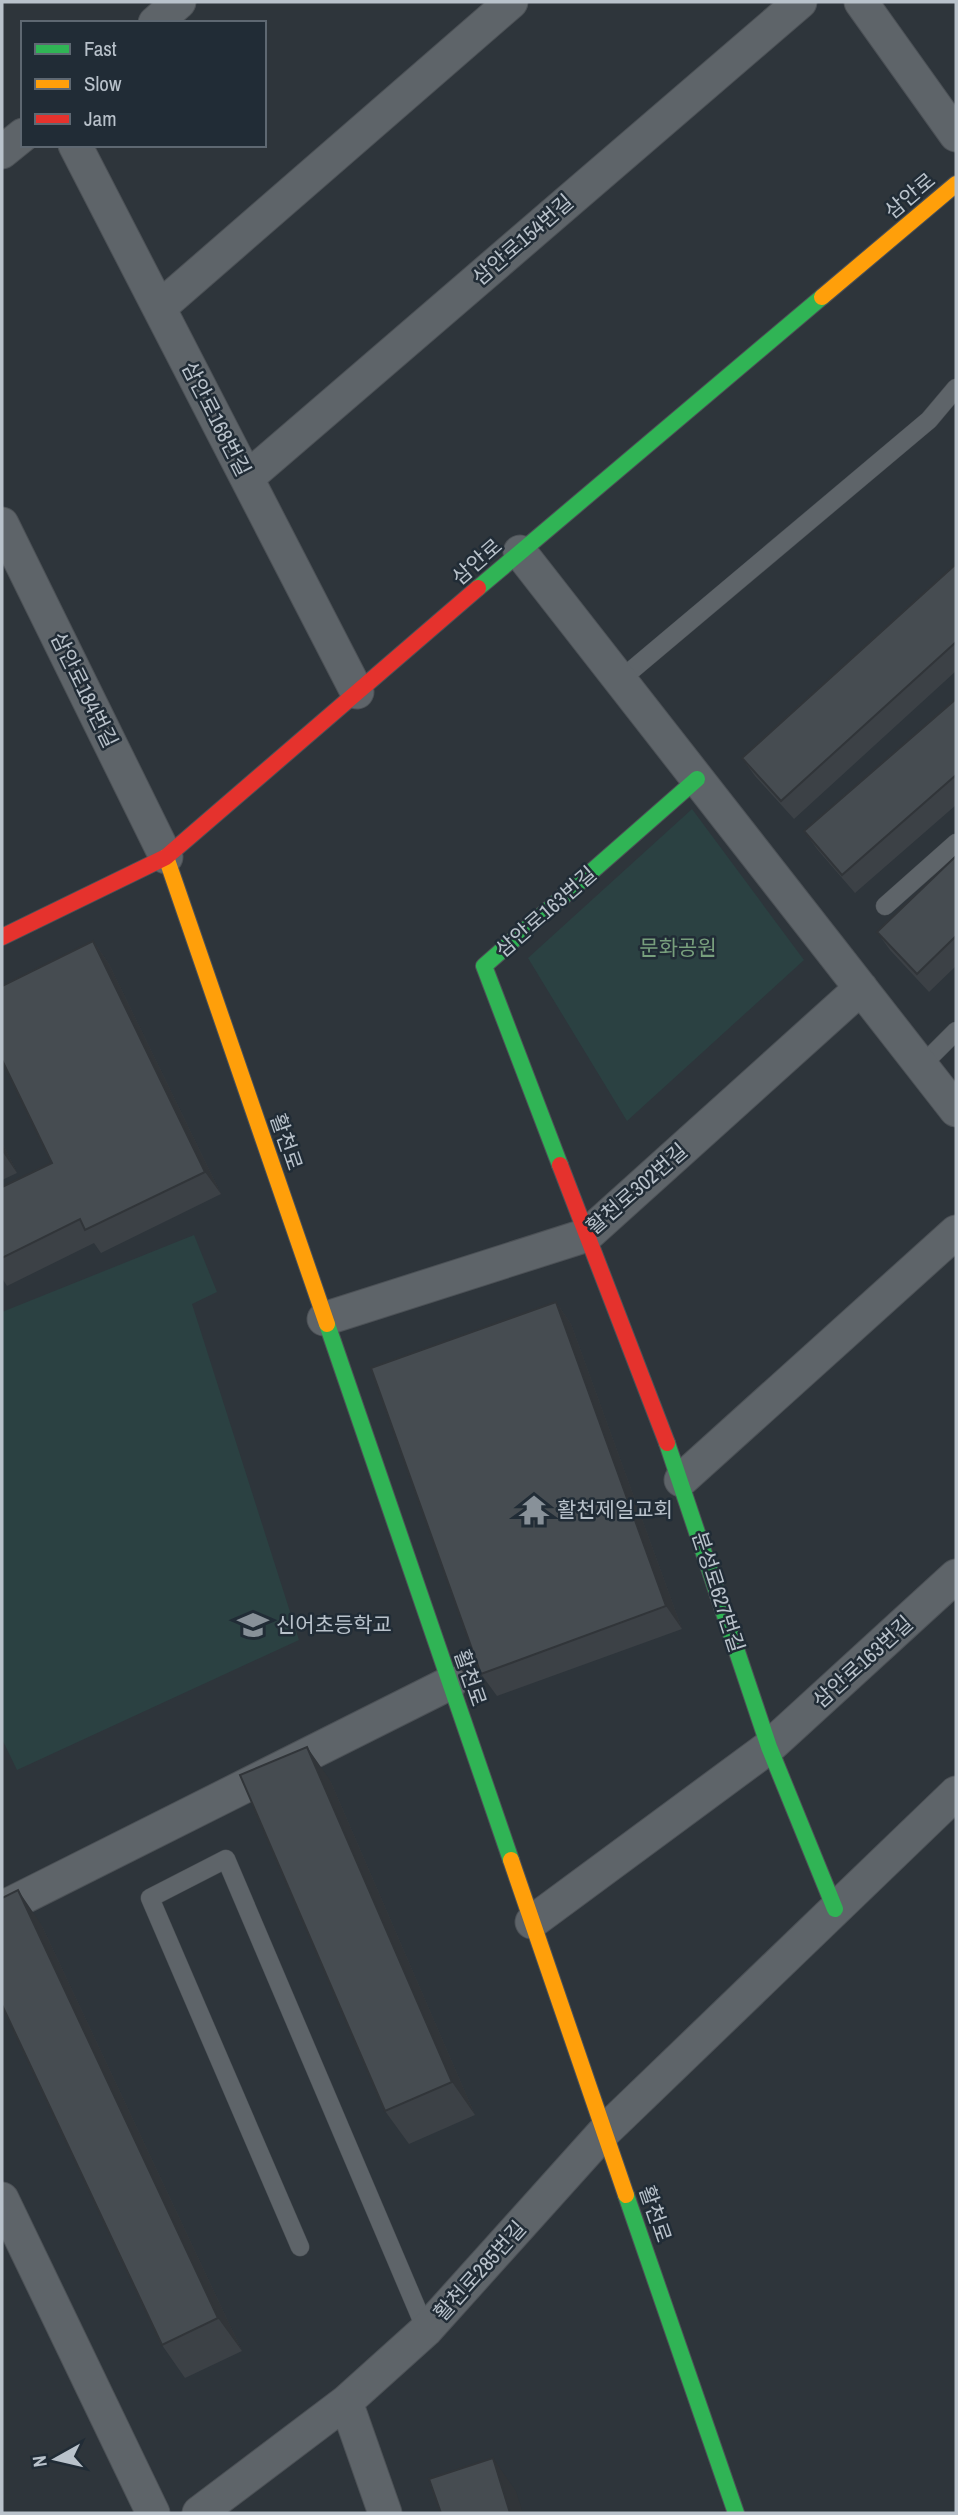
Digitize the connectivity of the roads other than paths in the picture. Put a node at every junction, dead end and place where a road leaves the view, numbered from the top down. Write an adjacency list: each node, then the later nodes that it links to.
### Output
1 (179, 2): 5 (street)
2 (511, 2): 11 (street)
3 (800, 2): 13 (street, 삼안로154번길)
4 (861, 2): 6 (street)
5 (157, 21)
6 (956, 135)
7 (21, 137): 9 (street)
8 (76, 147): 11 (street, 삼안로168번길)
9 (2, 152)
10 (956, 184): 15 (street, 삼안로)
11 (159, 308): 13 (street, 삼안로168번길)
12 (956, 388): 16 (lane)
13 (247, 478): 17 (street, 삼안로168번길)
14 (2, 524): 20 (street, 삼안로184번길)
15 (520, 552): 16 (street); 17 (street, 삼안로)
16 (620, 680): 18 (street)
17 (358, 692): 20 (street, 삼안로)
18 (698, 779): 23 (street); 28 (street, 삼안로163번길)
19 (956, 844): 21 (lane)
20 (166, 856): 22 (street, 삼안로); 29 (street, 활천로)
21 (885, 906)
22 (2, 937)
23 (861, 988): 25 (street); 28 (street, 활천로302번길)
24 (956, 1031): 25 (lane)
25 (921, 1066): 26 (street)
26 (956, 1110)
27 (956, 1232): 30 (street)
28 (587, 1235): 29 (street, 활천로302번길); 30 (street, 분성로627번길)
29 (324, 1319): 32 (street, 활천로)
30 (681, 1480): 33 (street, 분성로627번길)
31 (956, 1576): 33 (street, 삼안로163번길)
32 (450, 1683): 35 (street); 37 (street, 활천로)
33 (769, 1747): 36 (street, 분성로627번길); 37 (street, 삼안로163번길)
34 (956, 1793): 36 (street)
35 (2, 1908)
36 (835, 1909): 38 (street)
37 (532, 1922): 38 (street, 활천로)
38 (604, 2131): 41 (street, 활천로285번길); 46 (street, 활천로)
39 (2, 2199): 43 (street)
40 (300, 2247): 41 (lane)
41 (426, 2330): 42 (street, 활천로285번길)
42 (346, 2402): 44 (street, 활천로285번길); 45 (street)
43 (153, 2513)
44 (198, 2513)
45 (385, 2513)
46 (736, 2513)

